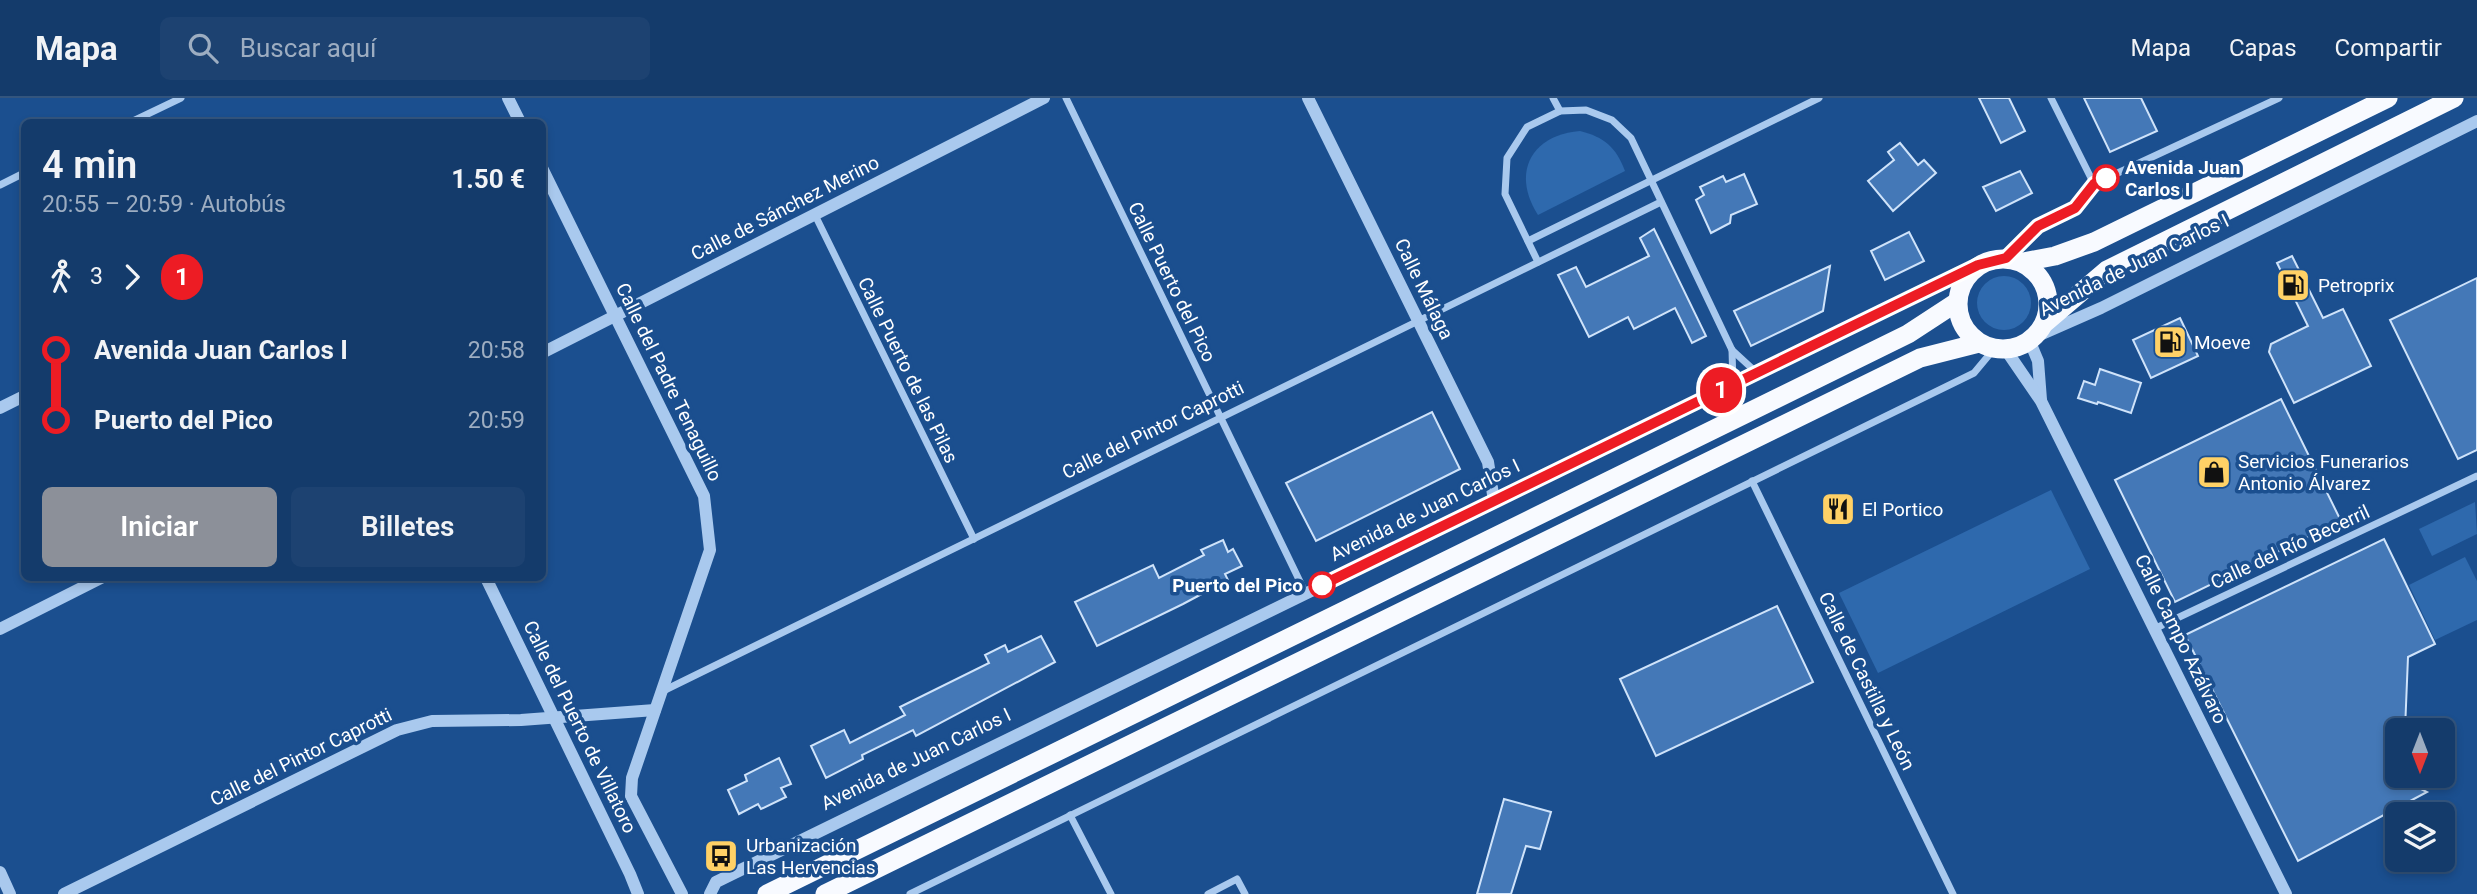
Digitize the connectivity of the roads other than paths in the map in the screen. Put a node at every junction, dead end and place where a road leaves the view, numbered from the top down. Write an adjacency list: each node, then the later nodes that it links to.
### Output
1 (181, 98): 14 (street)
2 (508, 98): 15 (street)
3 (1044, 98): 23 (street, Calle de Sánchez Merino)
4 (1066, 98): 40 (street, Calle Puerto del Pico)
5 (1308, 98): 30 (street, Calle Málaga)
6 (1553, 98): 13 (street)
7 (1819, 98): 12 (street)
8 (2051, 98): 20 (street)
9 (2279, 98): 20 (street)
10 (2388, 98): 25 (highway, Avenida de Juan Carlos I)
11 (2454, 98): 31 (highway, Avenida de Juan Carlos I)
12 (1804, 101): 19 (street)
13 (1559, 111): 19 (street); 24 (street)
14 (137, 119)
15 (518, 119)
16 (2477, 121): 31 (street, Avenida de Juan Carlos I)
17 (21, 174): 21 (street)
18 (546, 176): 29 (street, Calle del Padre Tenaguillo)
19 (1651, 180): 22 (street); 24 (street)
20 (2094, 184): 25 (street)
21 (0, 185)
22 (1661, 202): 26 (street, Calle del Pintor Caprotti); 33 (street)
23 (815, 215): 29 (street, Calle de Sánchez Merino); 44 (street, Calle Puerto de las Pilas)
24 (1528, 241): 26 (street)
25 (2015, 260): 27 (highway); 31 (highway)
26 (1538, 262): 30 (street, Calle del Pintor Caprotti)
27 (1978, 265): 28 (highway); 35 (street, Avenida de Juan Carlos I)
28 (1957, 303): 32 (highway); 60 (highway)
29 (615, 316): 34 (street, Calle de Sánchez Merino); 50 (street, Calle del Padre Tenaguillo)
30 (1418, 321): 40 (street, Calle del Pintor Caprotti); 43 (street, Calle Málaga)
31 (2037, 334): 32 (highway); 38 (street, Calle Campo Azálvaro)
32 (1993, 347): 38 (street, Calle Campo Azálvaro); 42 (street); 61 (highway)
33 (1732, 350): 35 (street); 36 (street)
34 (546, 351)
35 (1757, 373): 36 (street, Avenida de Juan Carlos I)
36 (1733, 384): 43 (street, Avenida de Juan Carlos I)
37 (21, 398): 39 (street)
38 (2041, 401): 49 (street, Calle Campo Azálvaro)
39 (0, 408)
40 (1220, 418): 44 (street, Calle del Pintor Caprotti); 47 (street, Calle Puerto del Pico)
41 (2477, 477): 49 (street, Calle del Río Becerril)
42 (1752, 481): 53 (street); 66 (street, Calle de Castilla y León)
43 (1494, 501): 47 (street, Avenida de Juan Carlos I)
44 (974, 539): 50 (street, Calle del Pintor Caprotti)
45 (95, 581): 48 (street)
46 (487, 581): 52 (street, Calle del Puerto de Villatoro)
47 (1306, 594): 59 (street, Avenida de Juan Carlos I)
48 (0, 629)
49 (2154, 629): 67 (street, Calle Campo Azálvaro)
50 (662, 691): 51 (street, Calle del Padre Tenaguillo)
51 (655, 710): 52 (street, Calle del Pintor Caprotti); 58 (street, Calle del Padre Tenaguillo)
52 (554, 719): 56 (street, Calle del Pintor Caprotti); 57 (street, Calle del Puerto de Villatoro)
53 (1070, 815): 62 (street); 63 (street)
54 (0, 872): 55 (street)
55 (10, 894)
56 (64, 894)
57 (638, 894)
58 (682, 894)
59 (710, 894)
60 (767, 894)
61 (825, 894)
62 (910, 894)
63 (1111, 894)
64 (1208, 894): 65 (street)
65 (1245, 894)
66 (1953, 894)
67 (2286, 894)

